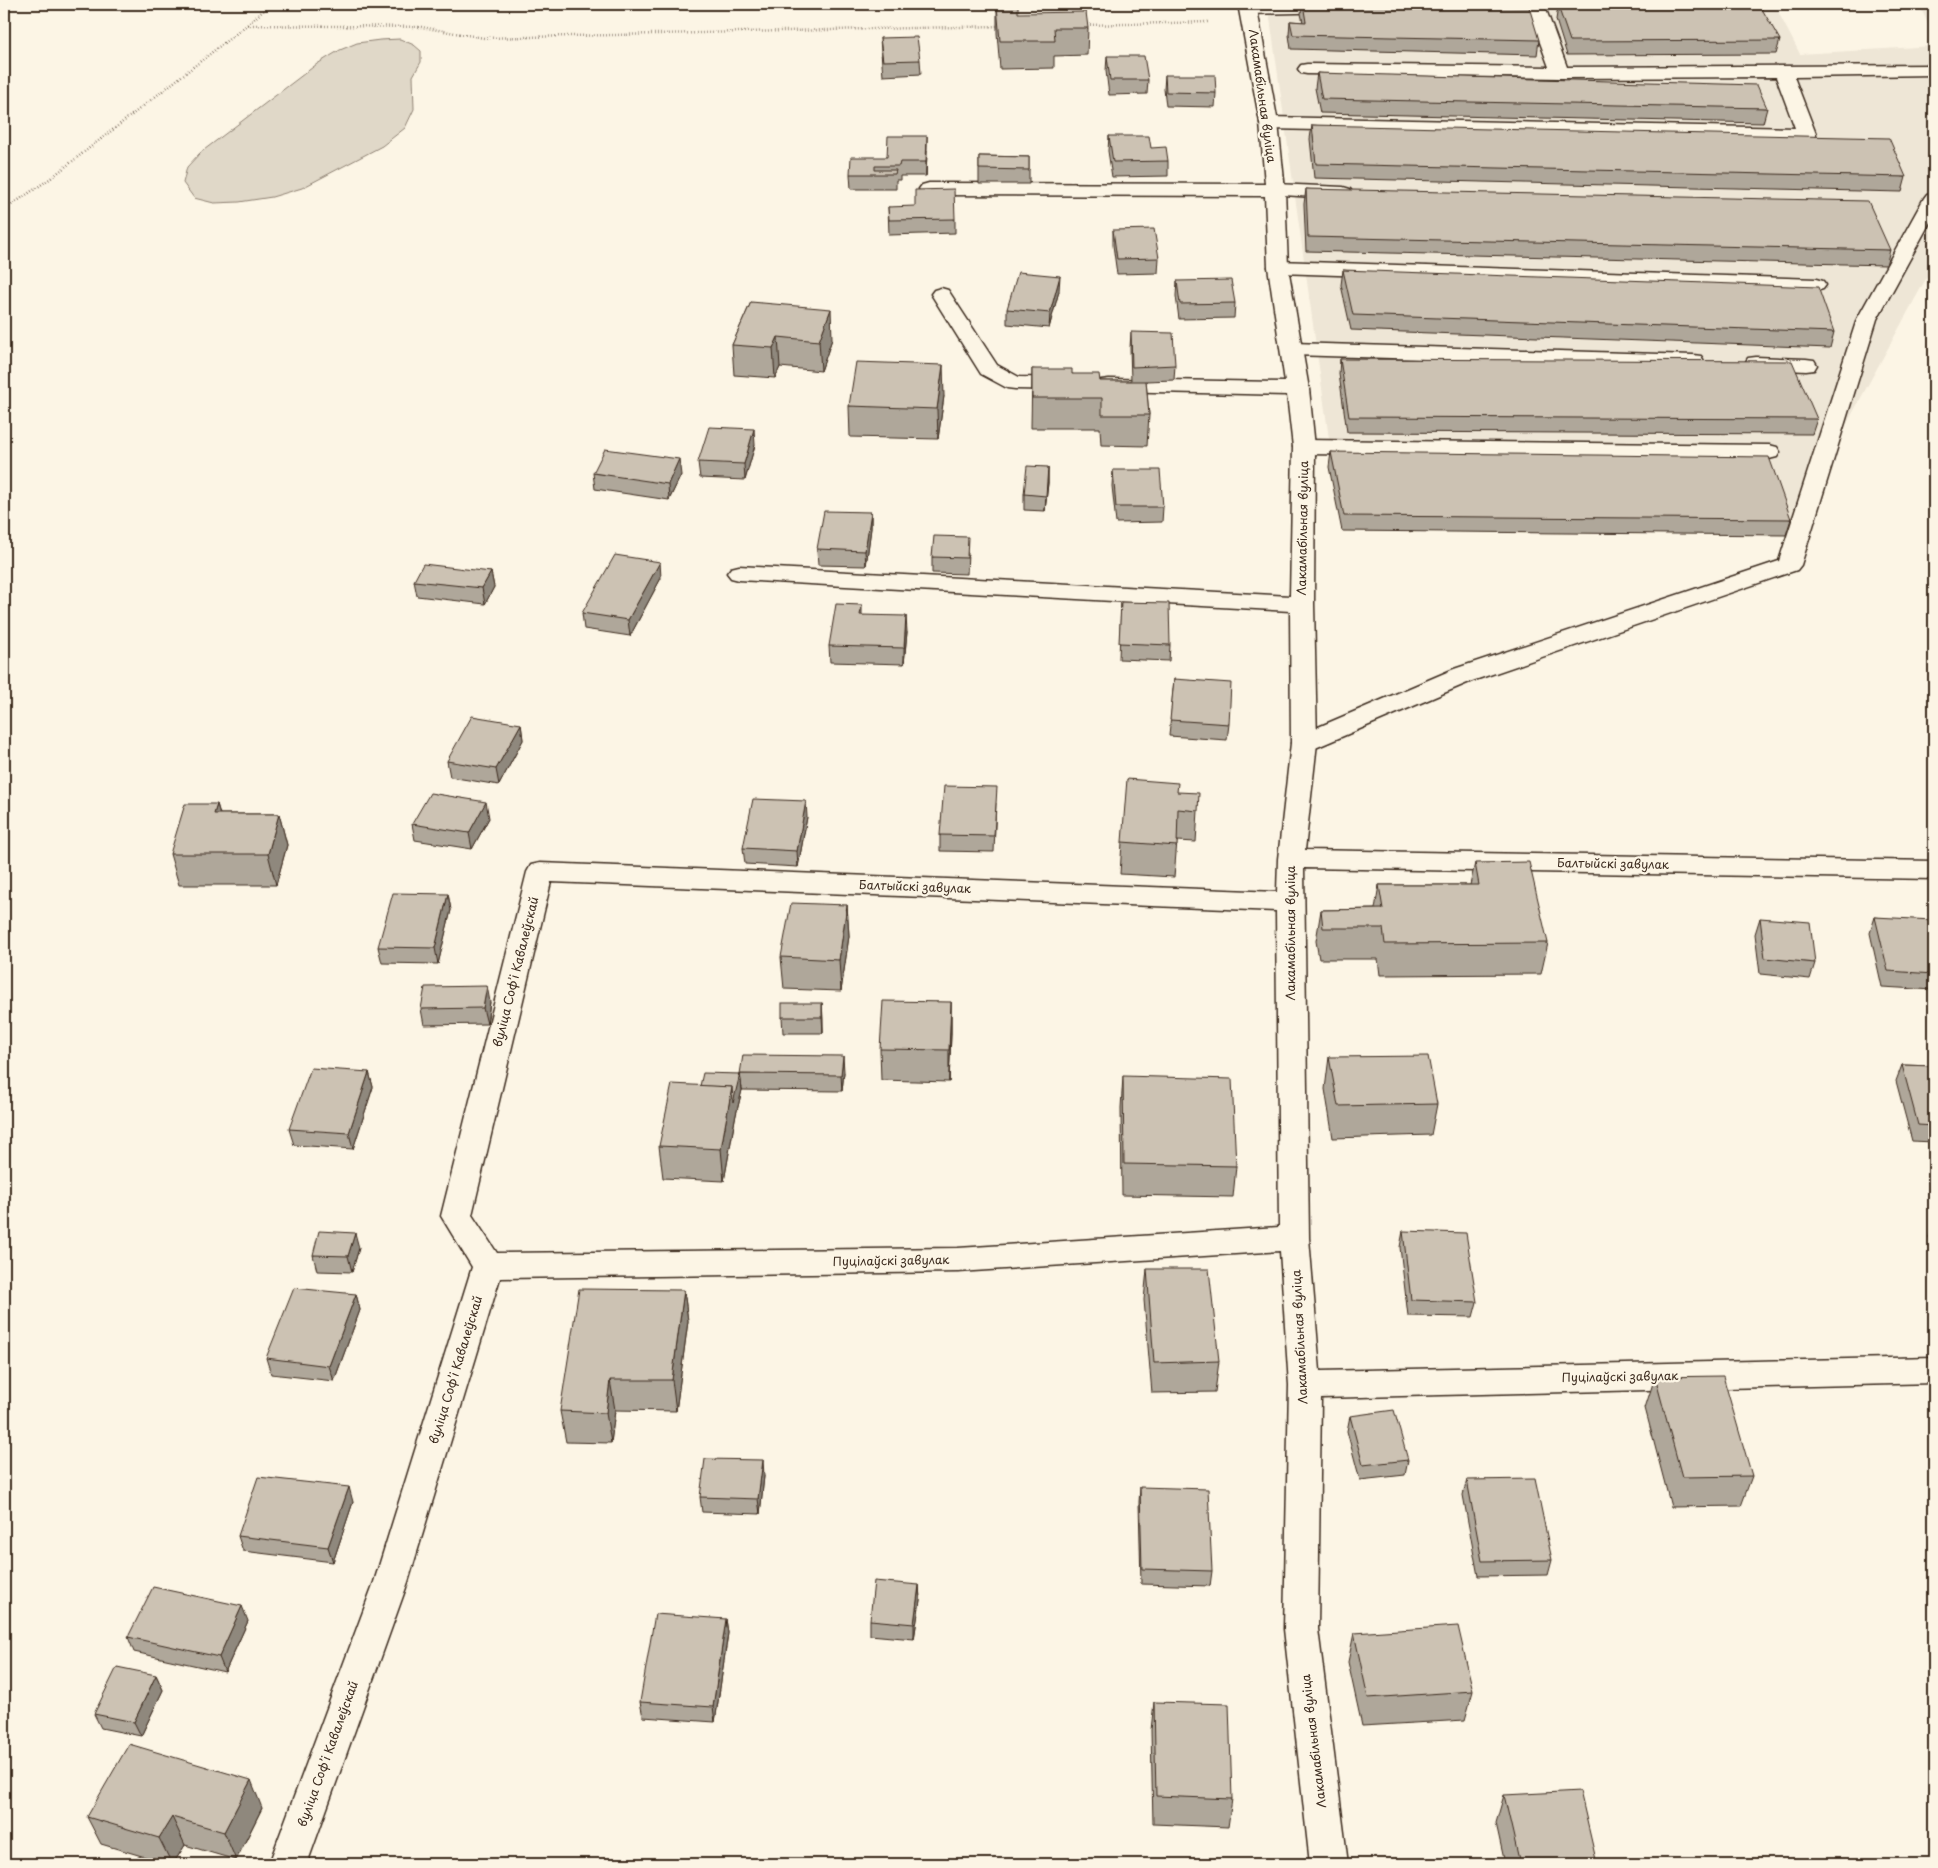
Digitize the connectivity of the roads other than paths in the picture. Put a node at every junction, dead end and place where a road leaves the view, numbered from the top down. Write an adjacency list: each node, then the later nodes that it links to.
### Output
1 (1535, 4): 7 (street)
2 (1353, 6): 3 (street)
3 (1249, 11): 8 (street, Лакамабільная вуліца)
4 (1307, 69): 7 (street)
5 (1934, 70): 6 (street)
6 (1783, 72): 7 (street); 8 (street)
7 (1560, 73)
8 (1269, 123): 10 (street, Лакамабільная вуліца)
9 (929, 189): 10 (street)
10 (1275, 190): 11 (street); 13 (street, Лакамабільная вуліца)
11 (1364, 193)
12 (1934, 198): 23 (street)
13 (1278, 267): 14 (street); 16 (street, Лакамабільная вуліца)
14 (1816, 285)
15 (941, 294): 18 (street)
16 (1292, 349): 17 (street); 18 (street, Лакамабільная вуліца)
17 (1806, 365)
18 (1298, 389): 19 (street, Лакамабільная вуліца)
19 (1304, 447): 20 (street); 22 (street, Лакамабільная вуліца)
20 (1769, 452)
21 (739, 573): 22 (street)
22 (1302, 604): 23 (street, Лакамабільная вуліца)
23 (1304, 744): 24 (street, Лакамабільная вуліца)
24 (1291, 859): 25 (street, Балтыйскі завулак); 27 (street, Лакамабільная вуліца)
25 (1934, 870)
26 (540, 872): 27 (street, Балтыйскі завулак); 29 (street, вуліца Софʼі Кавалеўскай)
27 (1290, 902): 28 (street, Лакамабільная вуліца)
28 (1294, 1238): 29 (street, Пуцілаўскі завулак); 31 (street, Лакамабільная вуліца)
29 (488, 1266): 32 (street, вуліца Софʼі Кавалеўскай)
30 (1934, 1370): 31 (street, Пуцілаўскі завулак)
31 (1305, 1385): 33 (street, Лакамабільная вуліца)
32 (288, 1864)
33 (1329, 1864)

